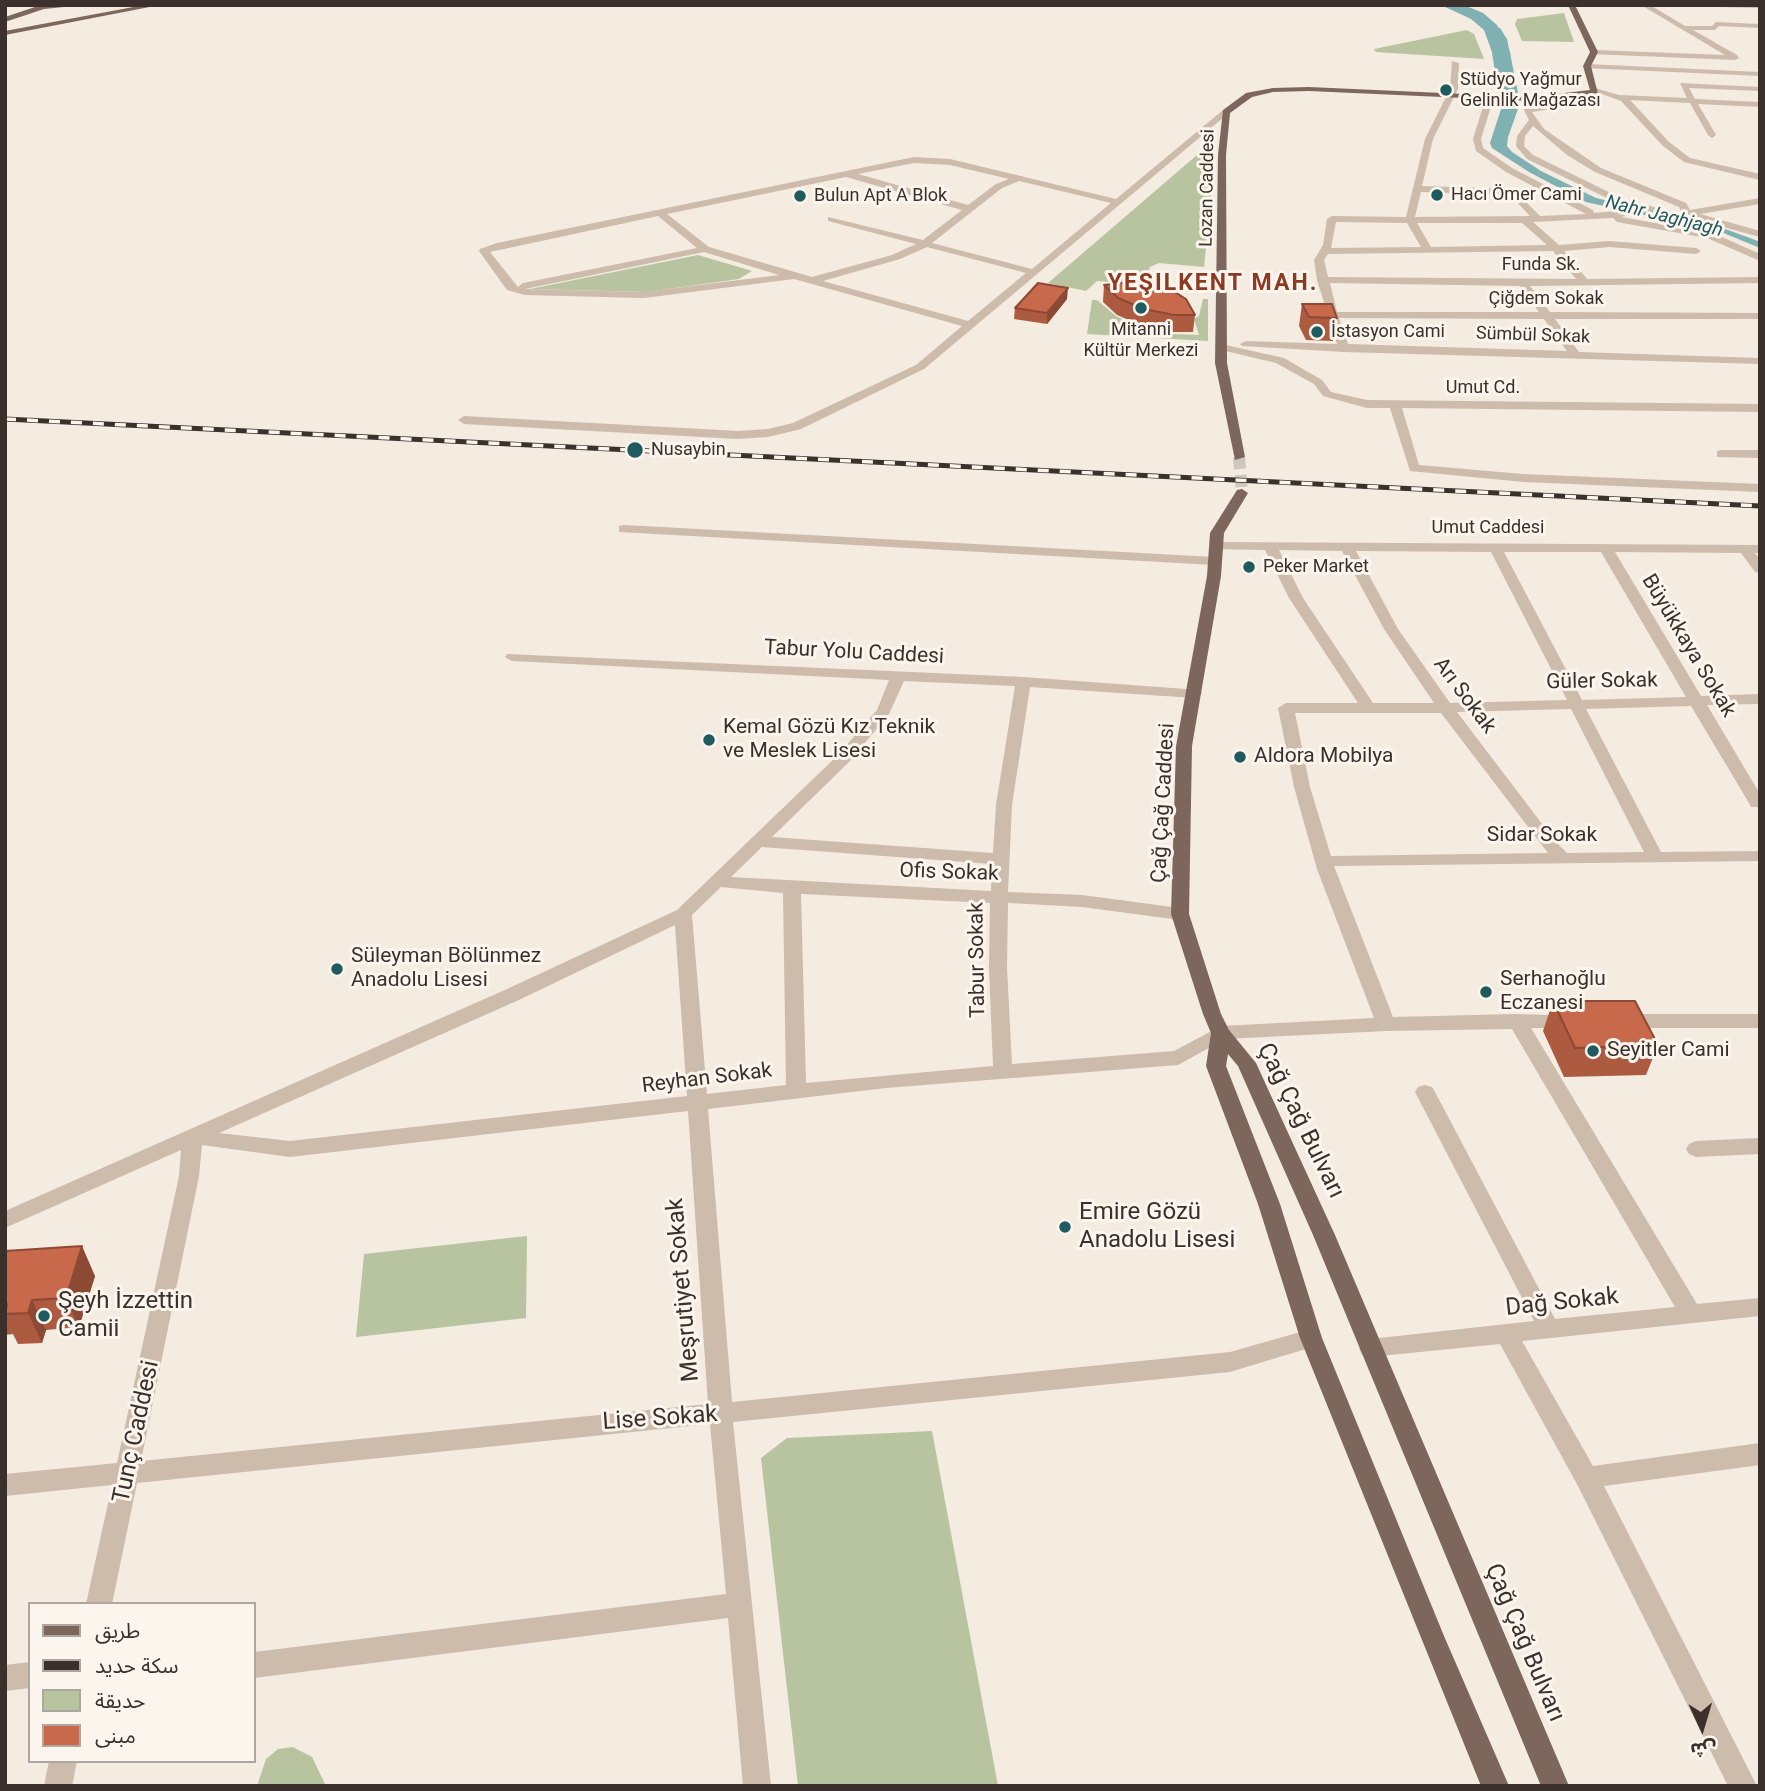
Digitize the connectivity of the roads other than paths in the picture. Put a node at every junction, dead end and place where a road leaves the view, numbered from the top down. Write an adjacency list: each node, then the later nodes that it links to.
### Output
1 (82, 5): 6 (main road)
2 (156, 5): 8 (main road)
3 (1571, 5): 15 (main road)
4 (1644, 5): 12 (street)
5 (1720, 5): 7 (street)
6 (43, 6): 9 (main road); 10 (main road)
7 (1760, 6)
8 (114, 8): 9 (main road)
9 (93, 15): 13 (main road)
10 (5, 20)
11 (1760, 26): 12 (street)
12 (1680, 28): 18 (street)
13 (5, 33)
14 (1646, 46): 16 (street)
15 (1594, 52): 16 (street); 19 (main road)
16 (1674, 56): 18 (street); 20 (street)
17 (1455, 63): 24 (street)
18 (1747, 63)
19 (1587, 66): 20 (street); 23 (main road)
20 (1721, 73): 21 (street); 22 (street)
21 (1760, 74)
22 (1760, 88): 28 (street)
23 (1595, 90): 25 (main road); 27 (street)
24 (1452, 96): 26 (main road, Lozan Caddesi); 30 (main road, Lozan Caddesi); 36 (street)
25 (1573, 96): 26 (main road, Lozan Caddesi); 31 (street)
26 (1494, 97): 43 (street)
27 (1619, 97): 28 (street); 34 (street)
28 (1693, 100): 29 (street); 32 (street)
29 (1760, 105)
30 (1226, 112): 38 (street); 68 (main road, Lozan Caddesi)
31 (1533, 120): 40 (street); 42 (street)
32 (1712, 135)
33 (846, 174): 35 (street); 39 (street); 41 (street)
34 (1760, 177)
35 (1016, 179): 38 (street); 39 (street)
36 (1416, 189): 44 (street); 47 (street)
37 (1760, 201): 42 (street)
38 (1117, 202): 56 (street)
39 (970, 209): 49 (street)
40 (1656, 209): 42 (street); 43 (street)
41 (660, 214): 51 (street); 63 (street)
42 (1686, 214): 48 (street)
43 (1596, 215): 44 (street); 55 (street)
44 (1535, 217): 45 (street)
45 (1523, 218): 47 (street); 50 (street)
46 (831, 219): 49 (street)
47 (1409, 219): 52 (street); 53 (street)
48 (1760, 234)
49 (923, 245): 56 (street); 60 (street)
50 (1556, 248): 53 (street); 54 (street); 61 (street)
51 (705, 249): 57 (street); 63 (street)
52 (1324, 251): 53 (street); 58 (street)
53 (1428, 251)
54 (1696, 251)
55 (1760, 258)
56 (1033, 272): 67 (street)
57 (792, 276): 60 (street); 63 (street)
58 (1322, 280): 62 (street, Funda Sk.); 64 (street)
59 (1760, 280): 61 (street, Funda Sk.)
60 (810, 281): 67 (street)
61 (1584, 282): 62 (street, Funda Sk.)
62 (1523, 283): 66 (street)
63 (511, 288)
64 (1332, 315): 66 (street, Çiğdem Sokak); 69 (street)
65 (1760, 316): 66 (street, Çiğdem Sokak)
66 (1549, 317): 70 (street)
67 (969, 325): 74 (street)
68 (1221, 345): 69 (street, Sümbül Sokak); 72 (street, Umut Cd.); 77 (main road, Lozan Caddesi)
69 (1344, 349): 70 (street, Sümbül Sokak)
70 (1575, 354): 71 (street, Sümbül Sokak)
71 (1760, 360)
72 (1395, 405): 73 (street, Umut Cd.); 78 (street)
73 (1760, 408)
74 (464, 420)
75 (1721, 454): 76 (street)
76 (1760, 454)
77 (1239, 457)
78 (1760, 488)
79 (1242, 493): 86 (main road, Çağ Çağ Caddesi)
80 (624, 529): 86 (street, Umut Caddesi)
81 (1270, 546): 82 (street, Umut Caddesi); 86 (street, Umut Caddesi); 95 (street)
82 (1347, 547): 83 (street, Umut Caddesi); 96 (street, Arı Sokak)
83 (1495, 547): 84 (street, Umut Caddesi); 94 (street)
84 (1605, 547): 85 (street, Umut Caddesi); 93 (street, Büyükkaya Sokak)
85 (1752, 549): 87 (street)
86 (1216, 554): 91 (main road, Çağ Çağ Caddesi)
87 (1760, 569)
88 (512, 657): 89 (street, Tabur Yolu Caddesi)
89 (898, 676): 90 (street, Tabur Yolu Caddesi); 98 (street)
90 (1023, 682): 91 (street, Tabur Yolu Caddesi); 101 (street, Tabur Sokak)
91 (1194, 693): 108 (main road, Çağ Çağ Caddesi)
92 (1760, 699): 93 (street, Güler Sokak)
93 (1698, 701): 94 (street, Güler Sokak); 97 (street, Büyükkaya Sokak)
94 (1574, 704): 96 (street, Güler Sokak); 100 (street)
95 (1368, 707): 96 (street, Güler Sokak); 103 (street, Güler Sokak)
96 (1445, 708): 102 (street, Arı Sokak)
97 (1757, 803)
98 (757, 841): 101 (street); 104 (street)
99 (1760, 856): 100 (street, Sidar Sokak)
100 (1656, 858): 102 (street, Sidar Sokak)
101 (1002, 859): 106 (street, Tabur Sokak)
102 (1564, 859): 103 (street, Sidar Sokak)
103 (1324, 861): 113 (street)
104 (716, 881): 105 (street, Ofis Sokak); 107 (street)
105 (793, 888): 106 (street, Ofis Sokak); 116 (street)
106 (999, 897): 108 (street, Ofis Sokak); 115 (street, Tabur Sokak)
107 (683, 914): 118 (street, Meşrutiyet Sokak); 119 (street)
108 (1180, 915): 114 (main road, Çağ Çağ Caddesi)
109 (1517, 1021): 110 (street); 113 (street); 124 (street)
110 (1584, 1021)
111 (1611, 1021): 112 (street)
112 (1760, 1021)
113 (1386, 1024): 114 (street)
114 (1221, 1033): 115 (street, Reyhan Sokak); 127 (main road, Çağ Çağ Bulvarı); 128 (main road, Çağ Çağ Bulvarı)
115 (1003, 1071): 116 (street, Reyhan Sokak)
116 (796, 1092): 118 (street, Reyhan Sokak)
117 (1425, 1092): 125 (street)
118 (697, 1104): 119 (street, Reyhan Sokak); 129 (street, Meşrutiyet Sokak)
119 (193, 1135): 122 (street); 131 (street, Tunç Caddesi)
120 (1760, 1146): 121 (street)
121 (1696, 1149)
122 (5, 1220)
123 (1760, 1307): 124 (street, Dağ Sokak)
124 (1692, 1315): 125 (street, Dağ Sokak)
125 (1550, 1331): 126 (street, Dağ Sokak)
126 (1507, 1335): 128 (street, Dağ Sokak); 132 (street)
127 (1311, 1338): 129 (street, Lise Sokak); 142 (main road, Çağ Çağ Bulvarı)
128 (1370, 1348): 143 (main road, Çağ Çağ Bulvarı)
129 (721, 1415): 131 (street, Lise Sokak); 135 (street, Meşrutiyet Sokak)
130 (1760, 1454): 132 (street)
131 (128, 1472): 133 (street, Lise Sokak); 134 (street, Tunç Caddesi)
132 (1587, 1478): 144 (street)
133 (5, 1485)
134 (99, 1602)
135 (740, 1604): 136 (street); 141 (street, Meşrutiyet Sokak)
136 (256, 1665)
137 (28, 1675): 138 (street)
138 (5, 1678)
139 (63, 1763): 140 (street)
140 (58, 1786)
141 (757, 1786)
142 (1495, 1786)
143 (1555, 1786)
144 (1743, 1786)

